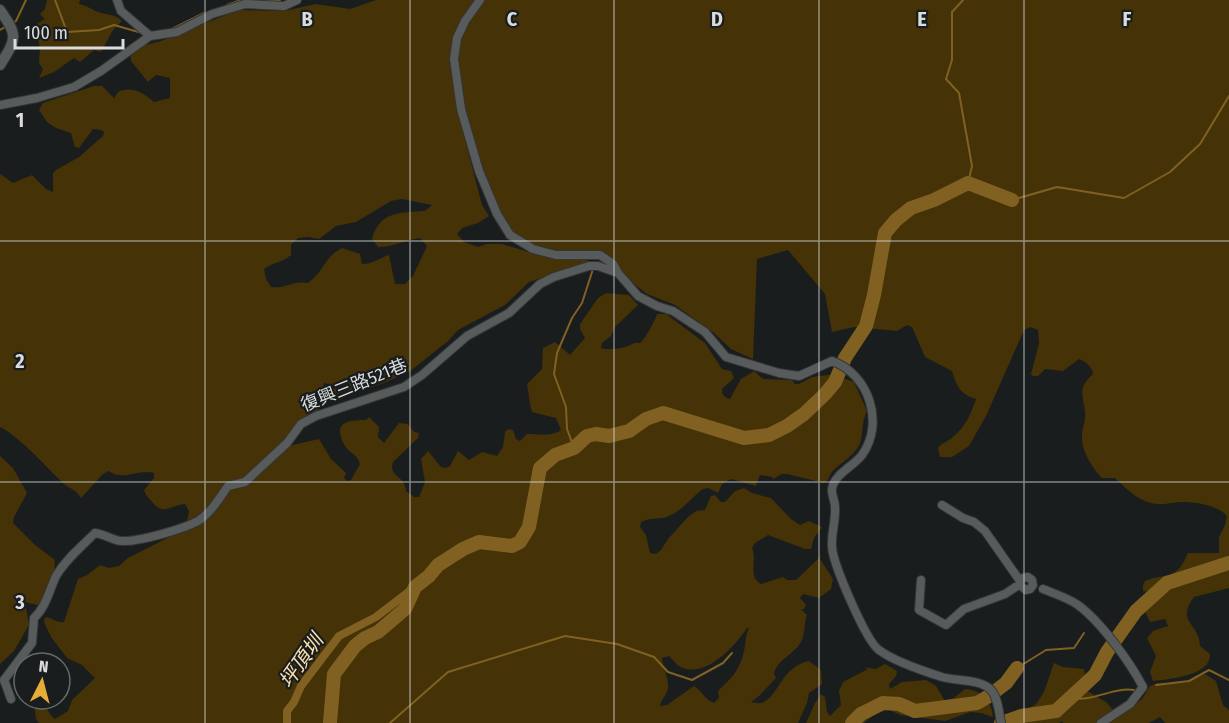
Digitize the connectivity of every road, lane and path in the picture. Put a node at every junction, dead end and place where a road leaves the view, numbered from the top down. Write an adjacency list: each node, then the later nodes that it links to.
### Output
1 (117, 0): 5 (street)
2 (297, 0): 5 (street)
3 (480, 0): 8 (street)
4 (1, 11): 6 (street)
5 (150, 36): 7 (street)
6 (0, 65)
7 (0, 105)
8 (618, 273): 12 (street, 復興三路521巷); 13 (street)
9 (942, 505): 10 (street)
10 (921, 580)
11 (1043, 589): 14 (street)
12 (11, 699)
13 (1000, 721)
14 (1101, 723)

